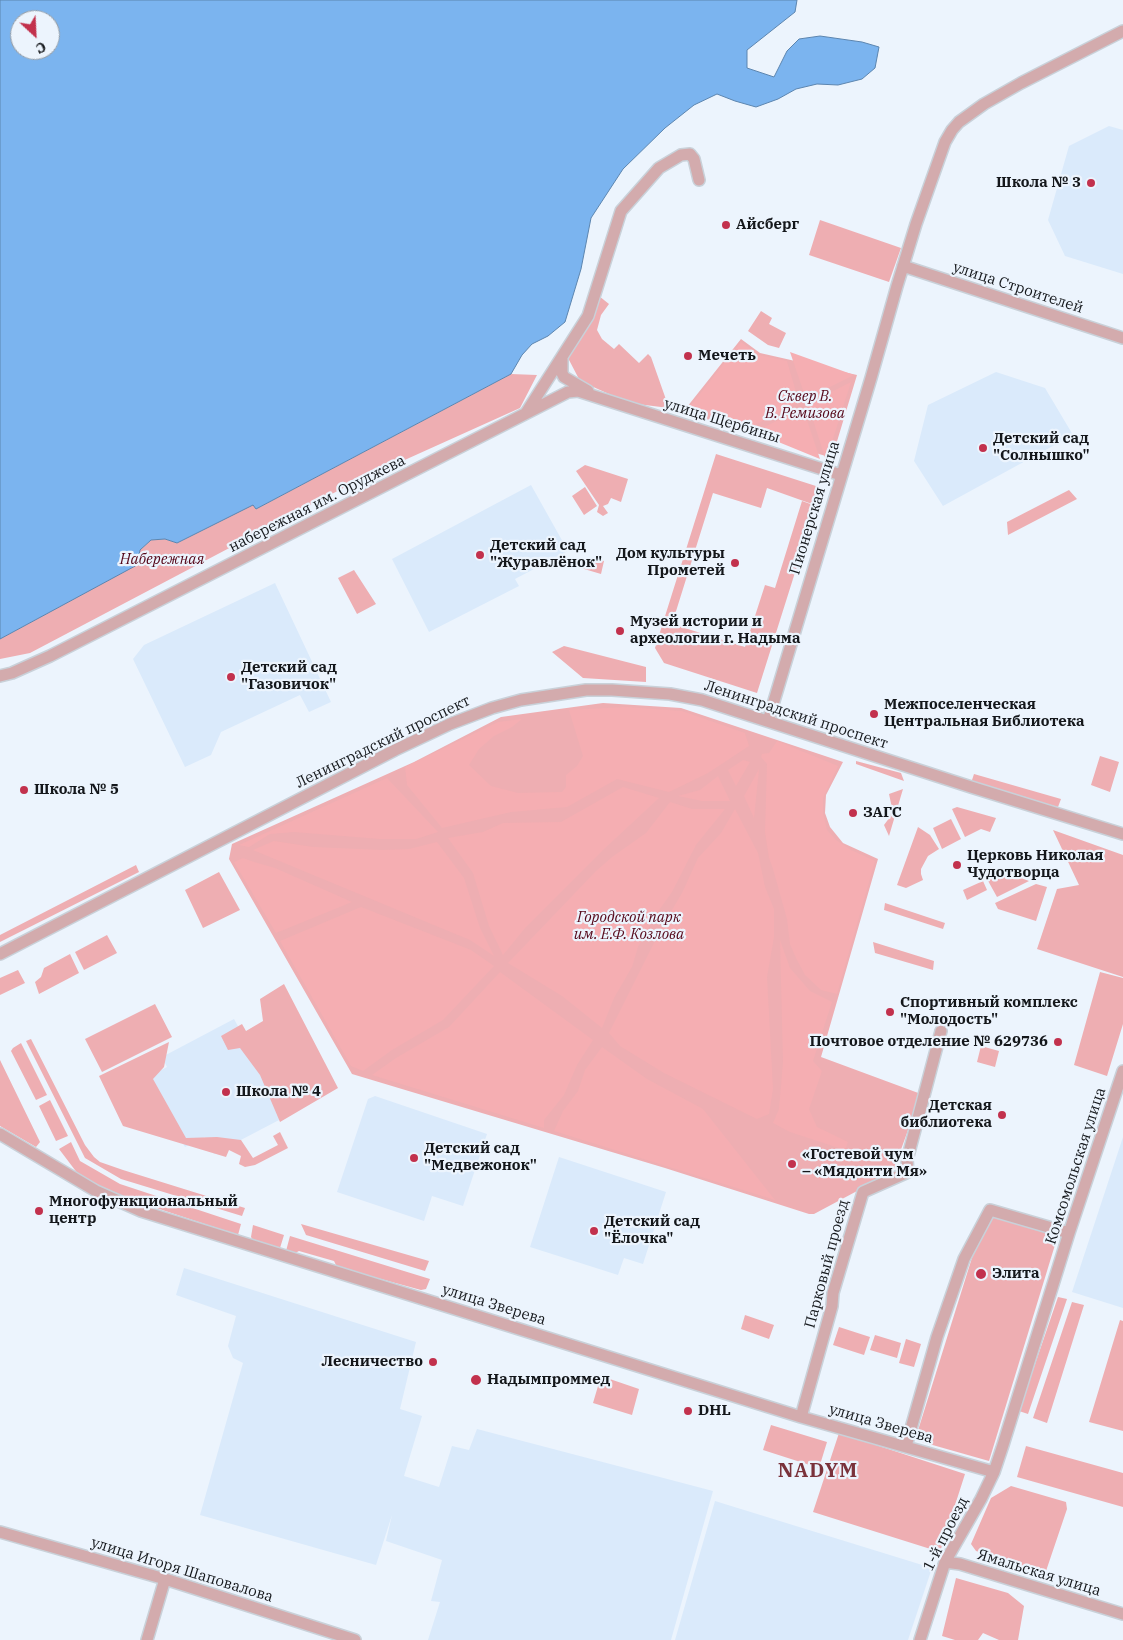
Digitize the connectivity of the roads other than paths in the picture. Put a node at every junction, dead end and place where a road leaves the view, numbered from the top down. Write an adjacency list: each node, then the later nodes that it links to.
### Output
1 (1123, 31): 3 (street, Пионерская улица)
2 (699, 180): 5 (street)
3 (904, 266): 4 (street, улица Строителей); 10 (street, Пионерская улица)
4 (1123, 338)
5 (562, 358): 6 (street); 7 (street)
6 (554, 370): 8 (street); 9 (street)
7 (594, 397): 8 (street, набережная им. Оруджева); 10 (street, улица Щербины)
8 (549, 401): 9 (street, набережная им. Оруджева)
9 (526, 413): 11 (street, набережная им. Оруджева)
10 (840, 474): 12 (street, Пионерская улица)
11 (0, 676)
12 (768, 721): 13 (street, Ленинградский проспект); 14 (street, Ленинградский проспект)
13 (1123, 834)
14 (0, 954)
15 (941, 1031): 19 (street, Парковый проезд)
16 (1123, 1070): 18 (street, Комсомольская улица)
17 (0, 1134): 19 (street, улица Зверева)
18 (1069, 1233): 20 (street); 21 (street, Комсомольская улица)
19 (801, 1417): 20 (street, улица Зверева)
20 (906, 1446): 21 (street, улица Зверева)
21 (994, 1472): 23 (street, 1-й проезд)
22 (0, 1532): 24 (street, улица Игоря Шаповалова)
23 (945, 1562): 25 (street, Ямальская улица); 28 (street, 1-й проезд)
24 (166, 1579): 26 (street); 27 (street, улица Игоря Шаповалова)
25 (1123, 1614)
26 (146, 1640)
27 (355, 1640)
28 (920, 1640)

